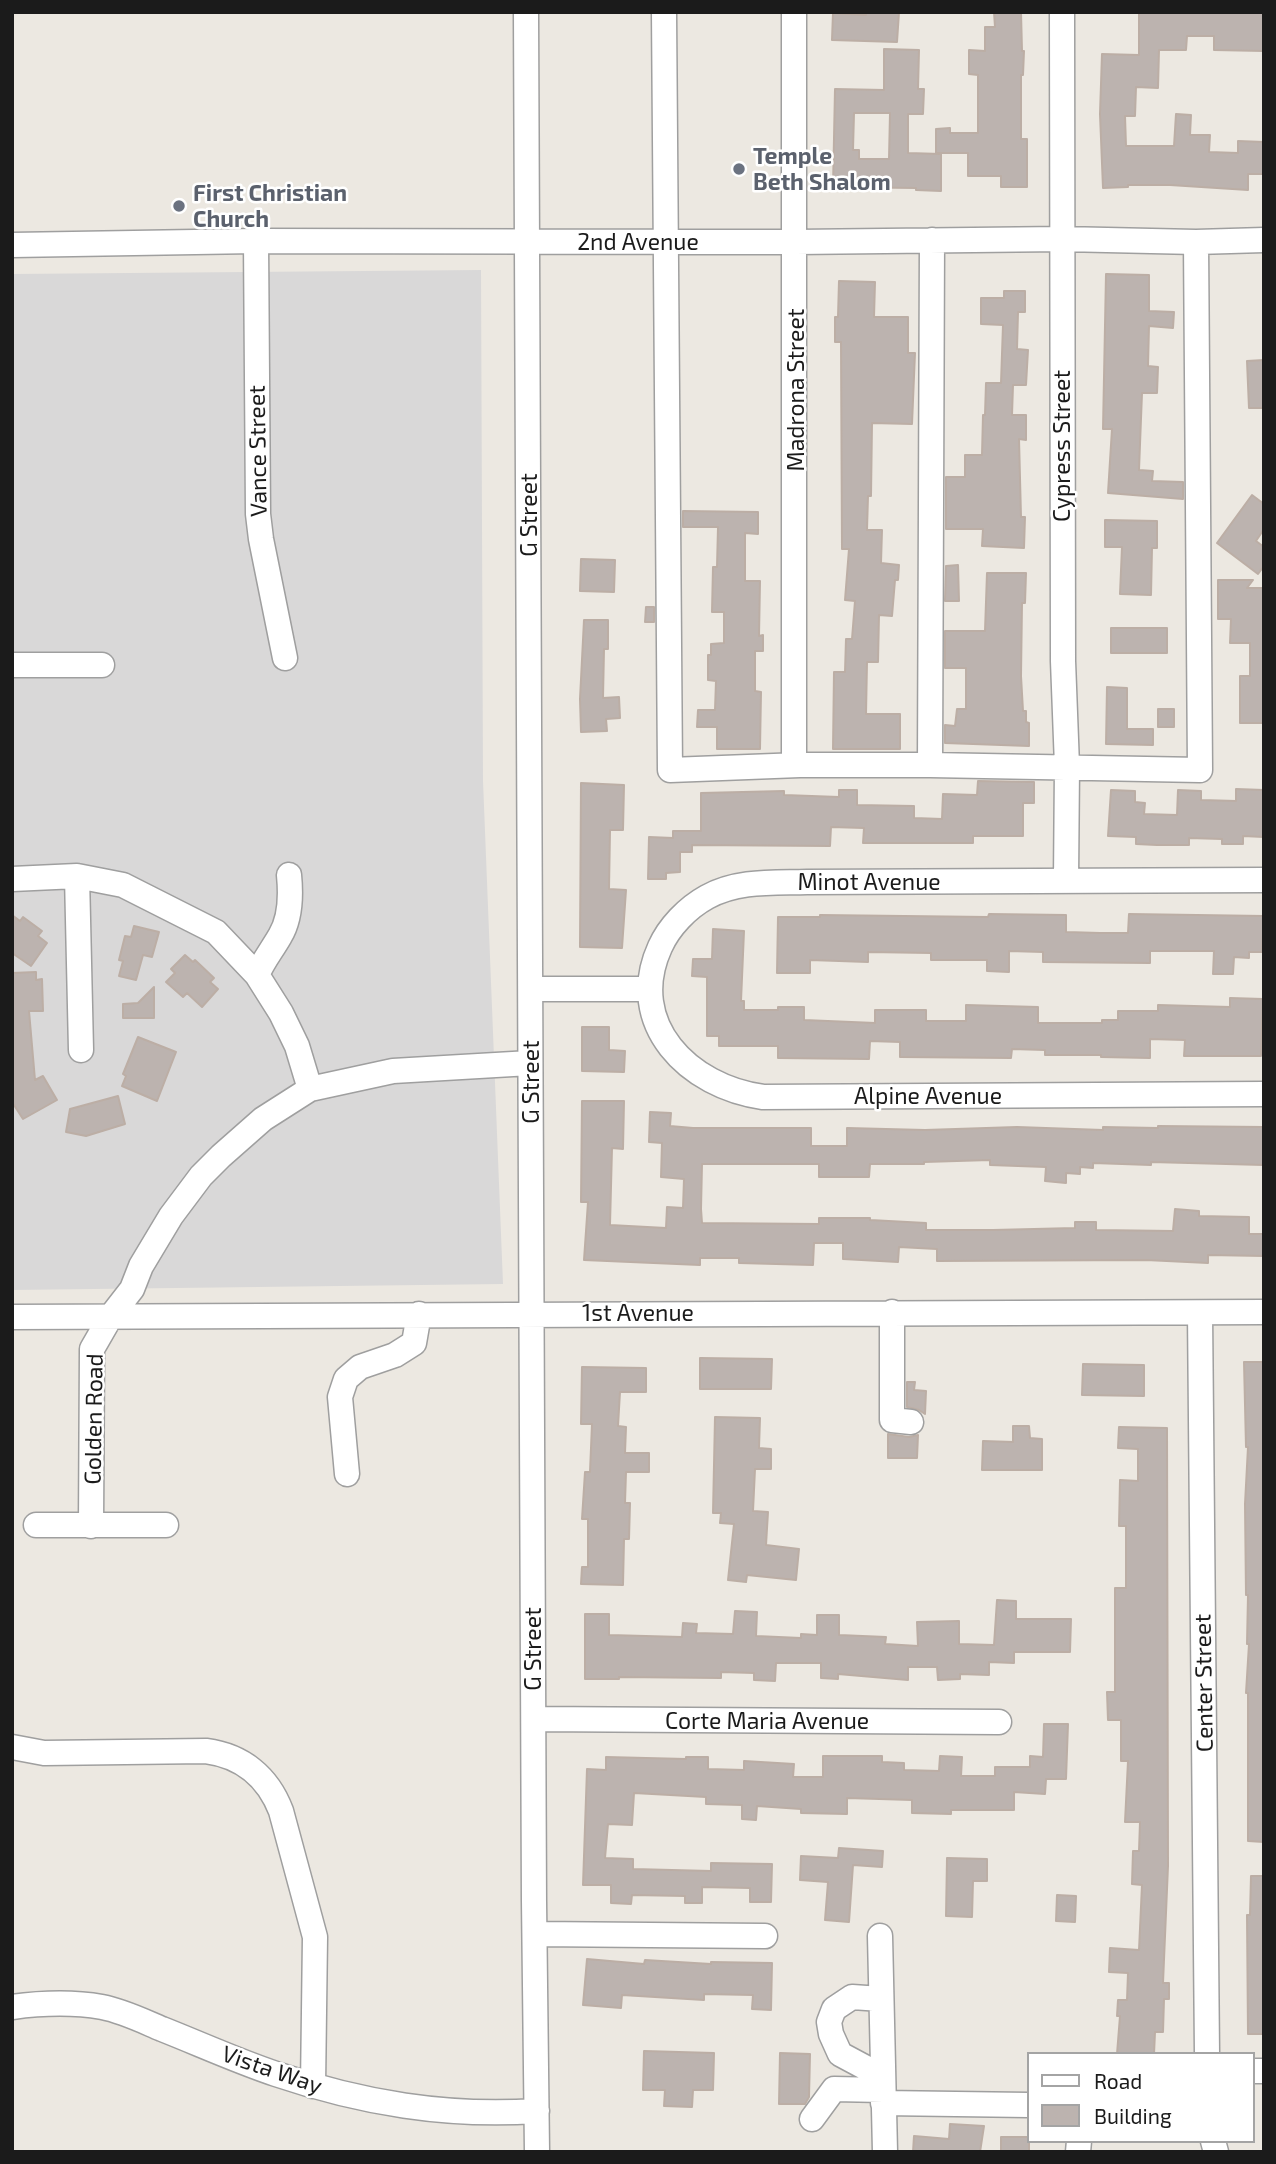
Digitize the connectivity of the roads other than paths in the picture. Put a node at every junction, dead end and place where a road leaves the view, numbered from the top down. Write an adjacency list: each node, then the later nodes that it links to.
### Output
1 (526, 12): 8 (street, G Street)
2 (664, 12): 10 (street)
3 (794, 12): 11 (street, Madrona Street)
4 (1062, 12): 5 (street, Cypress Street)
5 (1062, 239): 6 (street, 2nd Avenue); 12 (street, 2nd Avenue); 19 (street, Cypress Street)
6 (932, 240): 11 (street, 2nd Avenue); 18 (street)
7 (1264, 240): 12 (street, 2nd Avenue)
8 (528, 241): 9 (street, 2nd Avenue); 10 (street, 2nd Avenue); 26 (street, G Street)
9 (256, 242): 13 (street, 2nd Avenue); 14 (street, Vance Street)
10 (666, 242): 11 (street, 2nd Avenue); 17 (street)
11 (796, 242): 17 (street, Madrona Street)
12 (1196, 242): 19 (street)
13 (12, 245)
14 (285, 658)
15 (12, 665): 16 (street)
16 (102, 665)
17 (800, 765): 18 (street)
18 (930, 765): 19 (street)
19 (1067, 766): 23 (street, Cypress Street)
20 (289, 875): 25 (street)
21 (77, 876): 22 (street); 25 (street); 28 (street)
22 (12, 879)
23 (1066, 880): 24 (street, Minot Avenue); 27 (street, Minot Avenue)
24 (1264, 880)
25 (257, 975): 30 (street)
26 (531, 989): 27 (street); 29 (street, G Street)
27 (648, 989): 31 (street, Alpine Avenue)
28 (81, 1050)
29 (530, 1063): 30 (street); 36 (street, G Street)
30 (310, 1089): 37 (street)
31 (1264, 1094)
32 (892, 1312): 34 (street, 1st Avenue); 36 (street, 1st Avenue); 39 (street)
33 (1264, 1312): 34 (street, 1st Avenue)
34 (1200, 1313): 52 (street, Center Street)
35 (419, 1314): 36 (street, 1st Avenue); 37 (street, 1st Avenue); 40 (street)
36 (531, 1314): 44 (street, G Street)
37 (111, 1316): 38 (street, 1st Avenue); 43 (street, Golden Road)
38 (12, 1317)
39 (911, 1422)
40 (347, 1474)
41 (36, 1525): 43 (street)
42 (166, 1525): 43 (street)
43 (91, 1526)
44 (534, 1719): 45 (street, Corte Maria Avenue); 47 (street, G Street)
45 (999, 1721)
46 (12, 1746): 53 (street)
47 (535, 1934): 48 (street); 56 (street, G Street)
48 (765, 1936)
49 (880, 1936): 50 (street)
50 (881, 1999): 54 (street); 54 (street)
51 (12, 2007): 53 (street, Vista Way)
52 (1207, 2052)
53 (313, 2086): 56 (street, Vista Way)
54 (883, 2090): 55 (street); 57 (street); 59 (street)
55 (1028, 2105)
56 (537, 2111): 58 (street, G Street)
57 (812, 2119)
58 (537, 2152)
59 (885, 2152)

